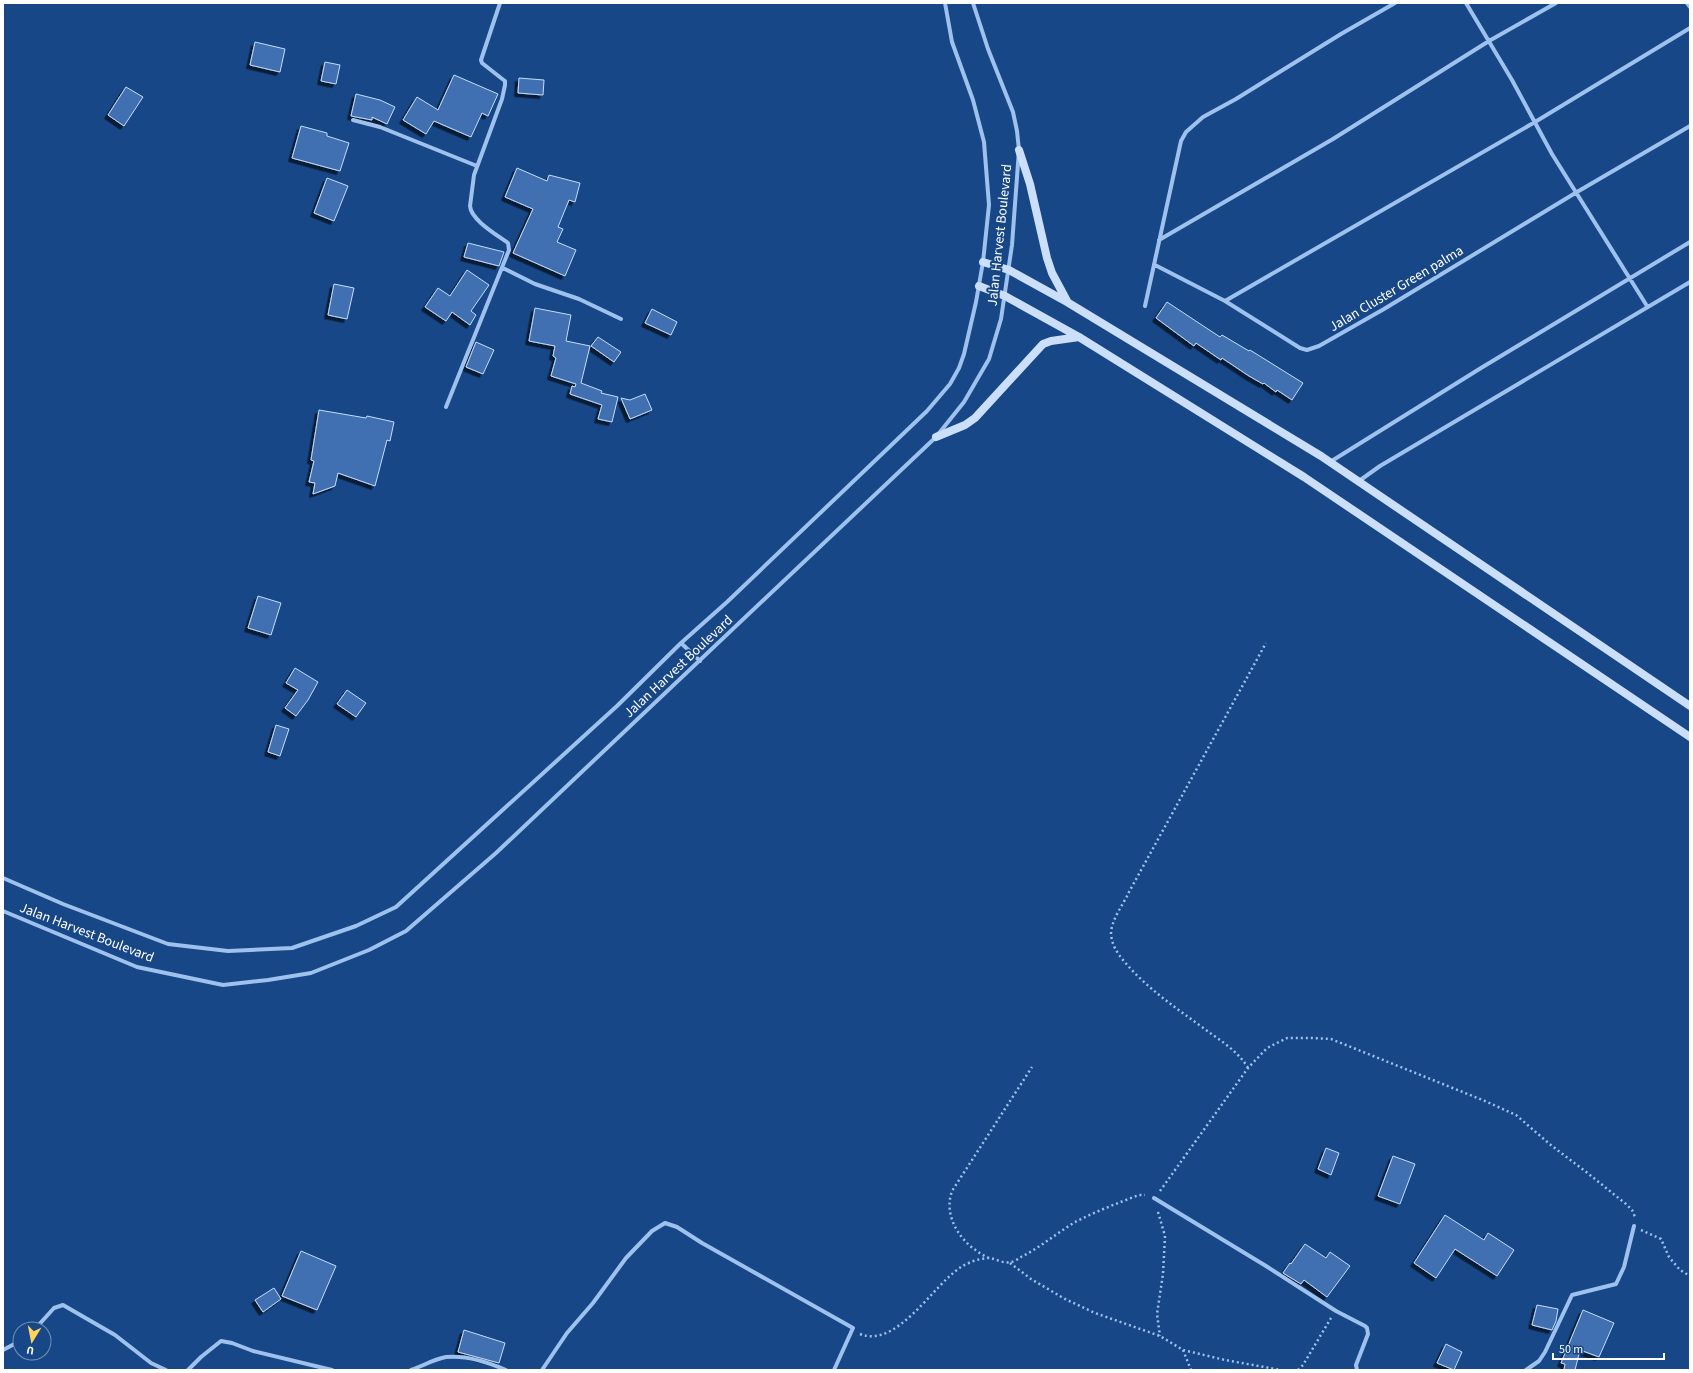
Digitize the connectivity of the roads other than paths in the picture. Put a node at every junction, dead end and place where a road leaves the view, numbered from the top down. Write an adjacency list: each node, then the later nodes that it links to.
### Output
1 (500, 3): 15 (street)
2 (945, 3): 19 (street, Jalan Harvest Boulevard)
3 (973, 3): 14 (street, Jalan Harvest Boulevard)
4 (1395, 3): 17 (street)
5 (1466, 3): 10 (street)
6 (1556, 3): 10 (street)
7 (1688, 3): 8 (street)
8 (1690, 7)
9 (1690, 28): 12 (street)
10 (1489, 41): 12 (street); 17 (street)
11 (353, 120): 15 (street)
12 (1535, 122): 16 (street); 27 (street)
13 (1690, 126): 16 (street, Jalan Cluster Green palma)
14 (1019, 150): 22 (street, Jalan Harvest Boulevard); 28 (street)
15 (477, 166): 21 (street)
16 (1577, 192): 23 (street); 27 (street, Jalan Cluster Green palma)
17 (1159, 240): 20 (street)
18 (1690, 242): 23 (street)
19 (983, 262): 22 (street); 25 (street, Jalan Harvest Boulevard)
20 (1155, 265): 27 (street, Jalan Cluster Green palma); 29 (street)
21 (503, 268): 31 (street); 33 (street)
22 (1009, 270): 26 (street, Jalan Harvest Boulevard); 28 (street)
23 (1630, 277): 30 (street); 35 (street)
24 (1690, 282): 30 (street)
25 (979, 286): 26 (street); 37 (street, Jalan Harvest Boulevard)
26 (1005, 296): 32 (street); 34 (street, Jalan Harvest Boulevard)
27 (1226, 301)
28 (1067, 302): 35 (street)
29 (1145, 306)
30 (1647, 306): 36 (street)
31 (621, 319)
32 (1079, 337): 34 (street); 40 (street)
33 (446, 407)
34 (936, 437): 38 (street, Jalan Harvest Boulevard)
35 (1330, 462): 36 (street)
36 (1359, 481): 39 (street)
37 (681, 643): 38 (street); 41 (street, Jalan Harvest Boulevard)
38 (700, 661): 42 (street, Jalan Harvest Boulevard)
39 (1690, 706)
40 (1690, 737)
41 (3, 878)
42 (3, 911)
43 (1154, 1198): 55 (street)
44 (1634, 1226): 56 (street)
45 (42, 1321): 48 (street)
46 (12, 1345): 47 (street)
47 (3, 1350)
48 (166, 1370)
49 (188, 1370): 50 (street)
50 (332, 1370)
51 (411, 1370): 52 (street)
52 (506, 1370)
53 (542, 1370): 54 (street)
54 (834, 1370)
55 (1357, 1370)
56 (1526, 1370)

